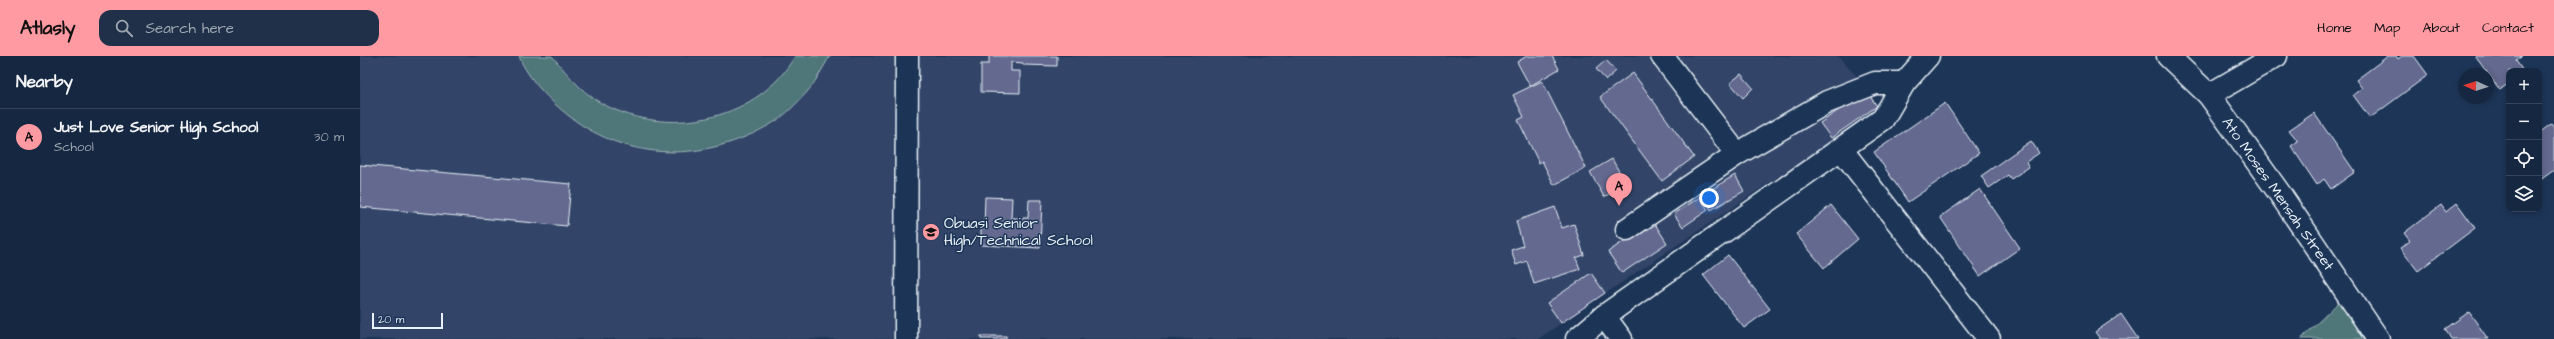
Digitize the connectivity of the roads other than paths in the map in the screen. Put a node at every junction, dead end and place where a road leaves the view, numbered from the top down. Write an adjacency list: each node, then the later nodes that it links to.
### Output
1 (907, 56): 12 (street)
2 (1662, 56): 9 (street)
3 (1928, 56): 6 (street)
4 (2168, 56): 7 (street, Ato Moses Mensah Street)
5 (2276, 56): 7 (street)
6 (1904, 83): 8 (street); 9 (street)
7 (2209, 96): 16 (street, Ato Moses Mensah Street)
8 (1841, 149): 11 (street); 15 (street)
9 (1737, 154): 10 (street)
10 (1628, 229)
11 (1604, 316): 13 (street); 14 (street)
12 (906, 339)
13 (1576, 339)
14 (1621, 339)
15 (1989, 339)
16 (2378, 339)

